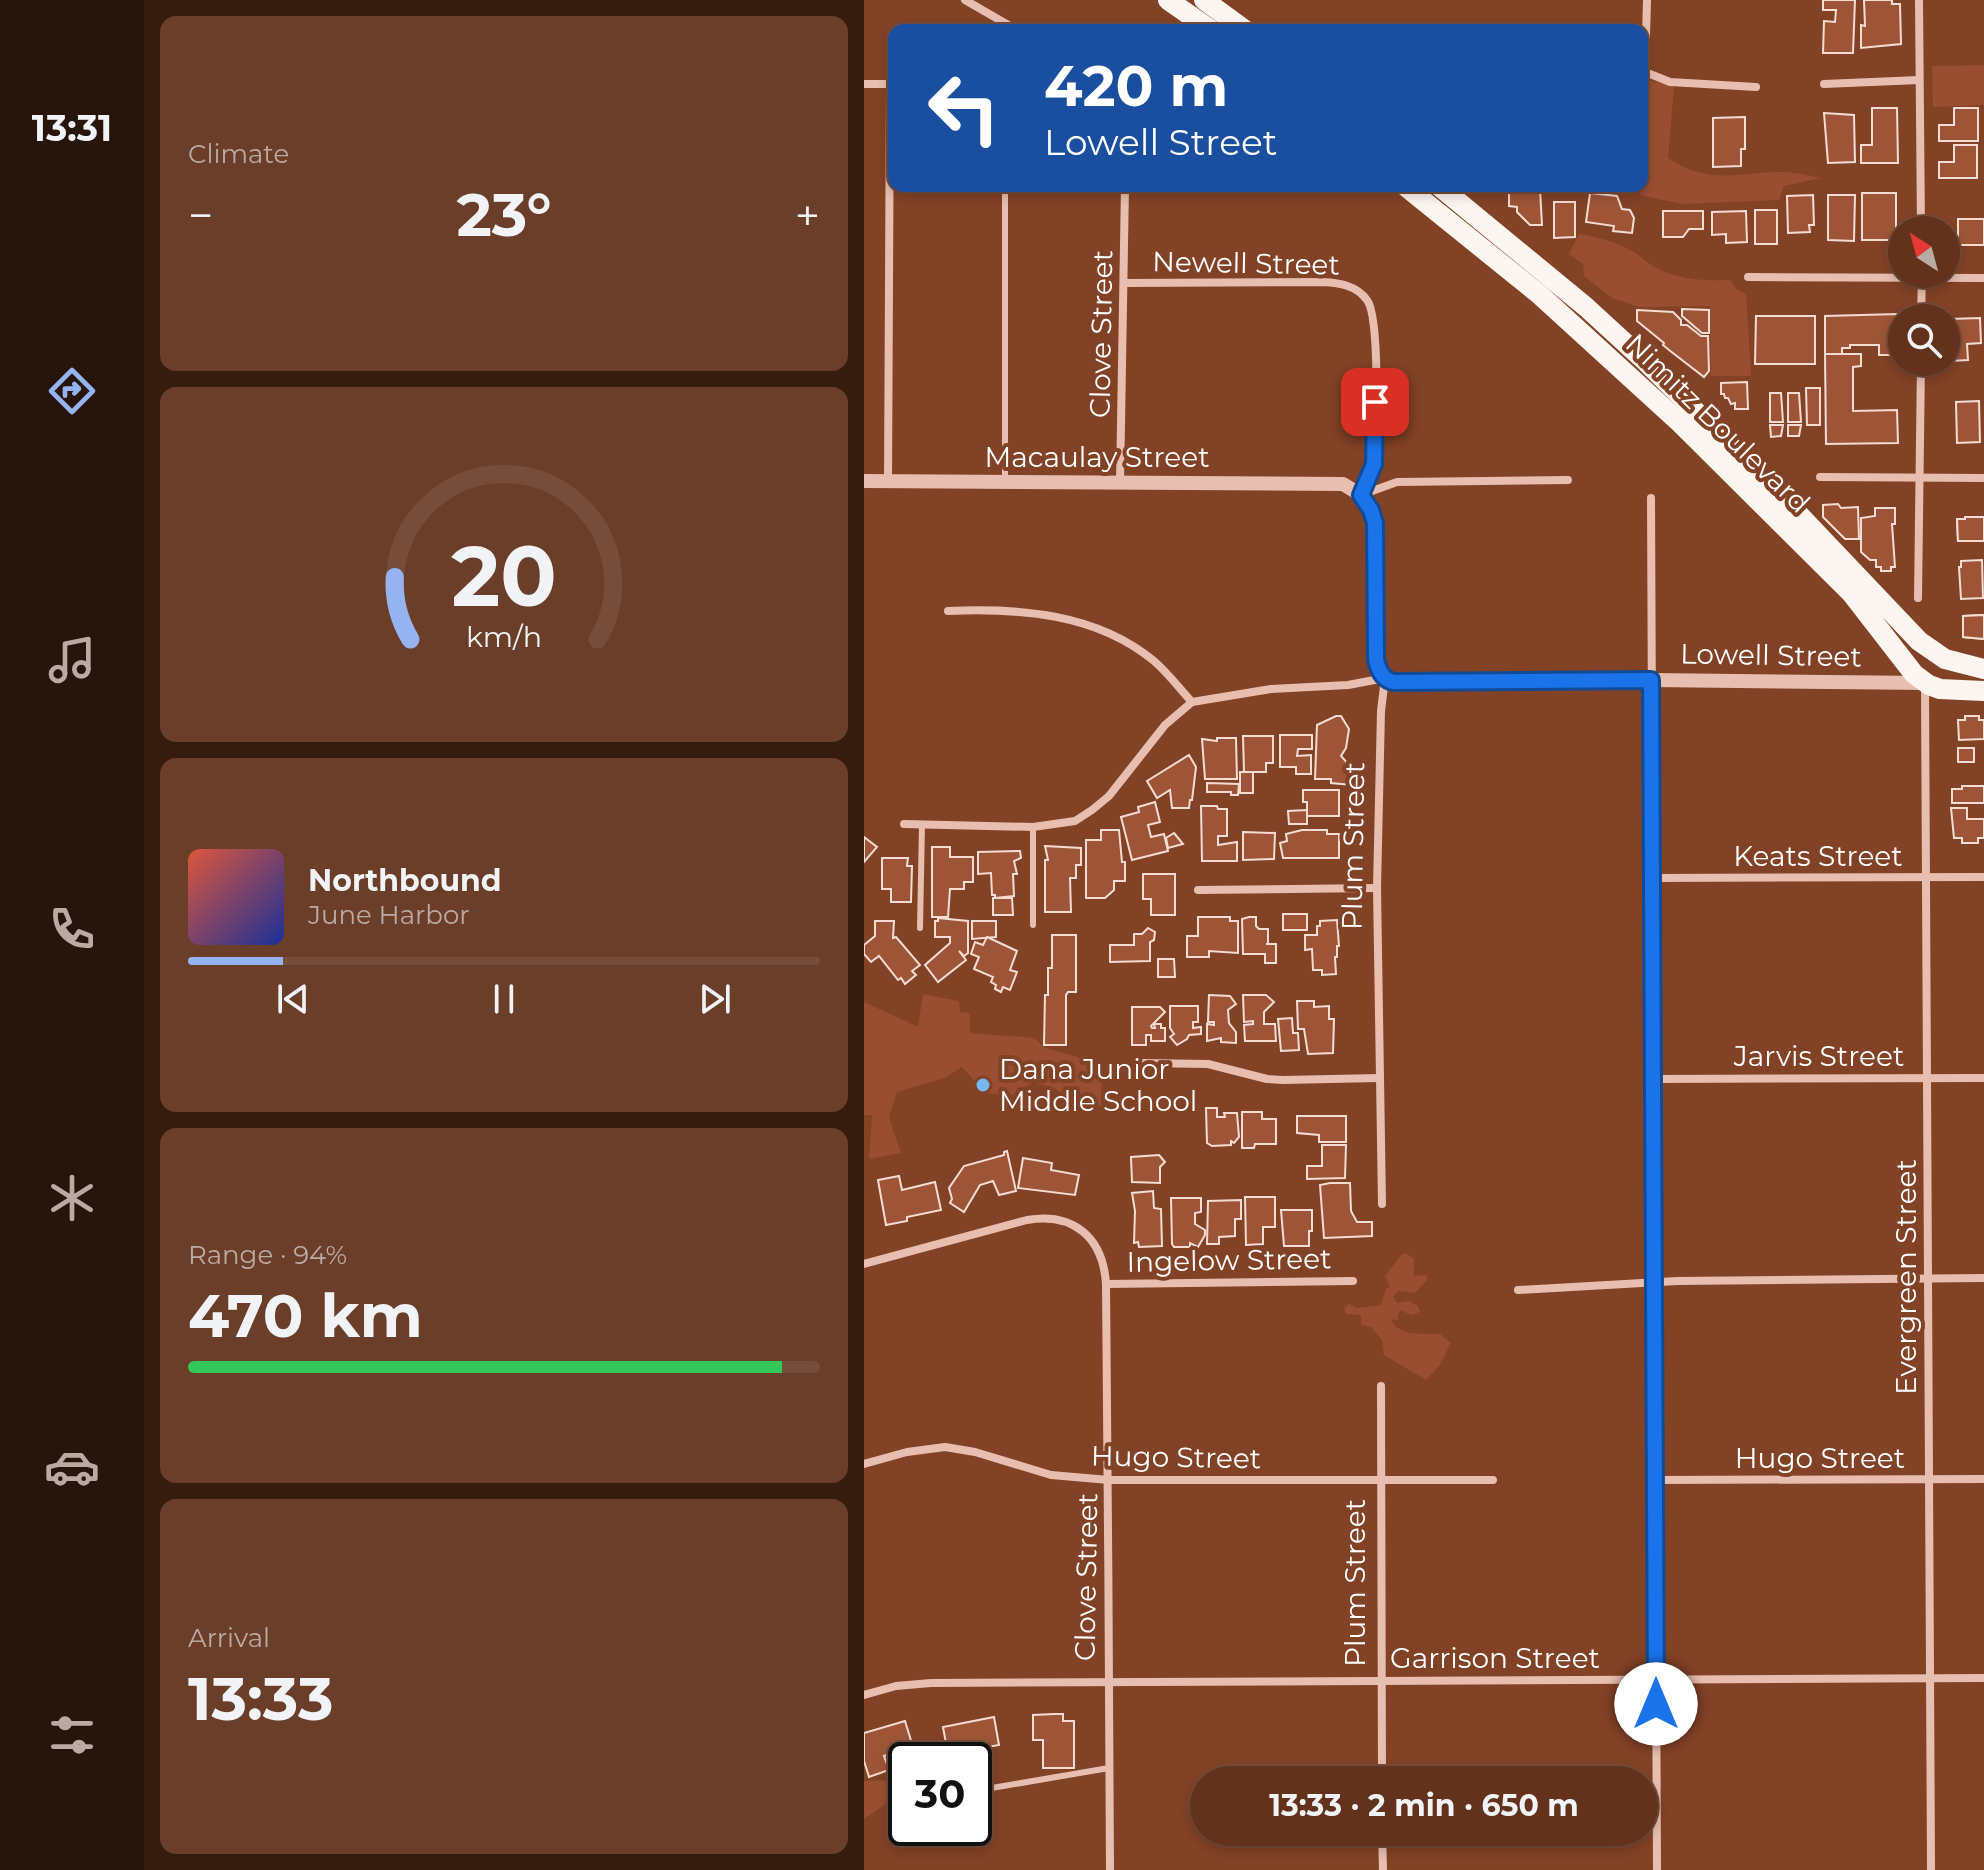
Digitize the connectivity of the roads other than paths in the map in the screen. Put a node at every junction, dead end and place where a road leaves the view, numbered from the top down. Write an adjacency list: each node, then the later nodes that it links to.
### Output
1 (965, 0): 6 (street)
2 (1168, 0): 7 (main road)
3 (1204, 0): 8 (main road)
4 (1647, 0): 9 (street)
5 (1919, 0): 11 (street)
6 (1007, 24)
7 (1202, 24)
8 (1237, 24)
9 (1646, 24)
10 (1648, 73): 15 (street)
11 (1919, 80): 14 (street); 21 (street)
12 (864, 84): 13 (street)
13 (888, 84)
14 (1824, 84)
15 (1756, 87)
16 (891, 192): 33 (street)
17 (1005, 192): 34 (lane)
18 (1125, 192): 26 (street, Clove Street)
19 (1412, 192): 43 (main road, Nimitz Boulevard)
20 (1446, 192): 40 (main road, Nimitz Boulevard)
21 (1921, 216)
22 (1888, 276): 23 (street)
23 (1748, 277)
24 (1960, 277): 25 (street)
25 (1984, 278)
26 (1125, 283): 35 (street, Clove Street); 36 (street, Newell Street)
27 (1921, 376): 29 (street)
28 (1820, 477): 29 (street)
29 (1920, 477): 30 (street); 38 (street)
30 (1984, 478)
31 (1568, 480): 36 (street)
32 (864, 481): 33 (street, Macaulay Street)
33 (888, 482): 34 (street, Macaulay Street)
34 (1005, 483): 35 (street, Macaulay Street)
35 (1120, 483): 36 (street, Macaulay Street)
36 (1361, 495): 41 (street, Plum Street)
37 (1651, 498): 42 (street)
38 (1918, 598)
39 (948, 611): 45 (street)
40 (1984, 670): 43 (main road)
41 (1385, 678): 42 (street, Lowell Street); 45 (street, Lowell Street); 52 (street, Plum Street)
42 (1651, 680): 43 (street, Lowell Street); 51 (street)
43 (1925, 683): 44 (main road); 49 (street, Evergreen Street)
44 (1984, 691)
45 (1192, 702): 48 (street)
46 (904, 824): 47 (street)
47 (922, 824): 48 (street); 55 (lane)
48 (1033, 827): 54 (lane)
49 (1927, 877): 50 (street, Keats Street); 51 (street, Keats Street); 58 (street, Evergreen Street)
50 (1984, 877)
51 (1652, 878): 60 (street)
52 (1377, 888): 53 (street); 57 (street, Plum Street)
53 (1198, 890)
54 (1033, 925)
55 (920, 928)
56 (1143, 1063): 57 (street)
57 (1379, 1078): 61 (street, Plum Street)
58 (1927, 1078): 59 (street, Jarvis Street); 60 (street, Jarvis Street); 64 (street, Evergreen Street)
59 (1984, 1078)
60 (1654, 1079): 66 (street)
61 (1382, 1204)
62 (864, 1264): 67 (street, Clove Street)
63 (1984, 1278): 64 (street)
64 (1929, 1279): 66 (street); 75 (street, Evergreen Street)
65 (1353, 1281): 67 (street, Ingelow Street)
66 (1656, 1282): 68 (street); 74 (street)
67 (1106, 1284): 72 (street, Clove Street)
68 (1518, 1290)
69 (1381, 1386): 76 (street, Plum Street)
70 (864, 1464): 72 (street, Hugo Street)
71 (1984, 1479): 75 (street, Hugo Street)
72 (1109, 1480): 76 (street, Hugo Street); 81 (street, Clove Street)
73 (1493, 1480): 76 (street, Hugo Street)
74 (1656, 1480): 75 (street, Hugo Street); 79 (street)
75 (1929, 1480): 77 (street, Evergreen Street)
76 (1381, 1481): 80 (street, Plum Street)
77 (1929, 1678): 78 (street, Garrison Street); 79 (street, Garrison Street); 90 (street, Evergreen Street)
78 (1984, 1678)
79 (1656, 1679): 80 (street, Garrison Street); 89 (street)
80 (1382, 1680): 81 (street, Garrison Street); 83 (street, Plum Street)
81 (1107, 1682): 82 (street, Garrison Street); 84 (street, Clove Street)
82 (864, 1695)
83 (1382, 1766)
84 (1109, 1768): 85 (lane); 87 (street, Clove Street)
85 (992, 1788)
86 (1382, 1846): 88 (street)
87 (1110, 1870)
88 (1383, 1870)
89 (1657, 1870)
90 (1931, 1870)

